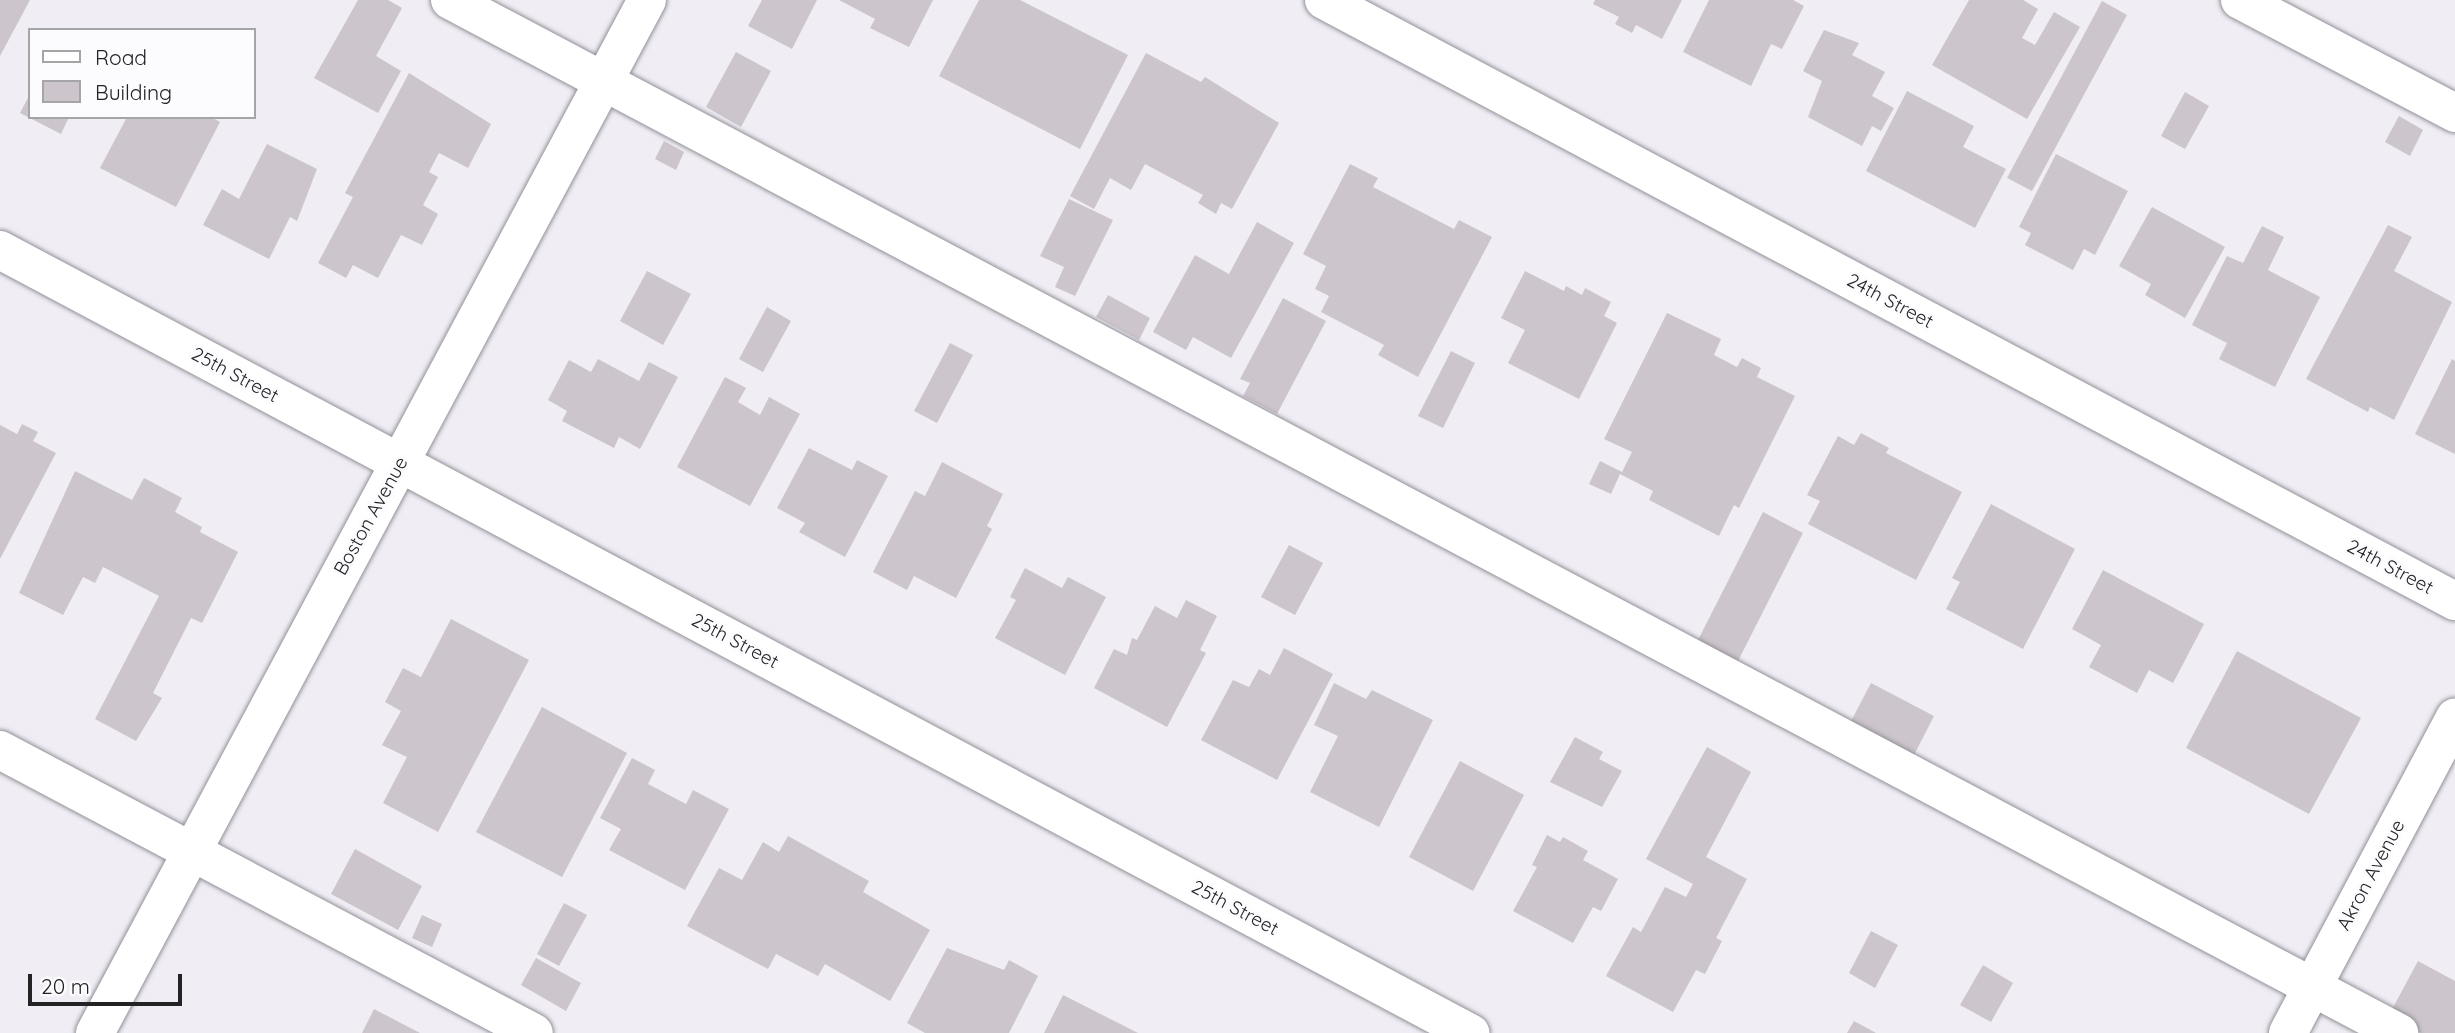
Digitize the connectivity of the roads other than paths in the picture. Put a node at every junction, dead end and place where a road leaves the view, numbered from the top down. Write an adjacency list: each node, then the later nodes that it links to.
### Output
1 (450, 0): 5 (street)
2 (647, 0): 5 (street, Boston Avenue)
3 (1324, 0): 9 (street, 24th Street)
4 (2240, 0): 6 (street)
5 (604, 82): 8 (street, Boston Avenue); 13 (street)
6 (2455, 113)
7 (0, 250): 8 (street, 25th Street)
8 (400, 463): 12 (street, Boston Avenue); 16 (street, 25th Street)
9 (2455, 601)
10 (2455, 718): 13 (street, Akron Avenue)
11 (0, 750): 12 (street)
12 (191, 852): 14 (street, Boston Avenue); 15 (street)
13 (2313, 986): 17 (street, Akron Avenue); 18 (street)
14 (95, 1033)
15 (534, 1033)
16 (1470, 1033)
17 (2288, 1033)
18 (2399, 1033)

